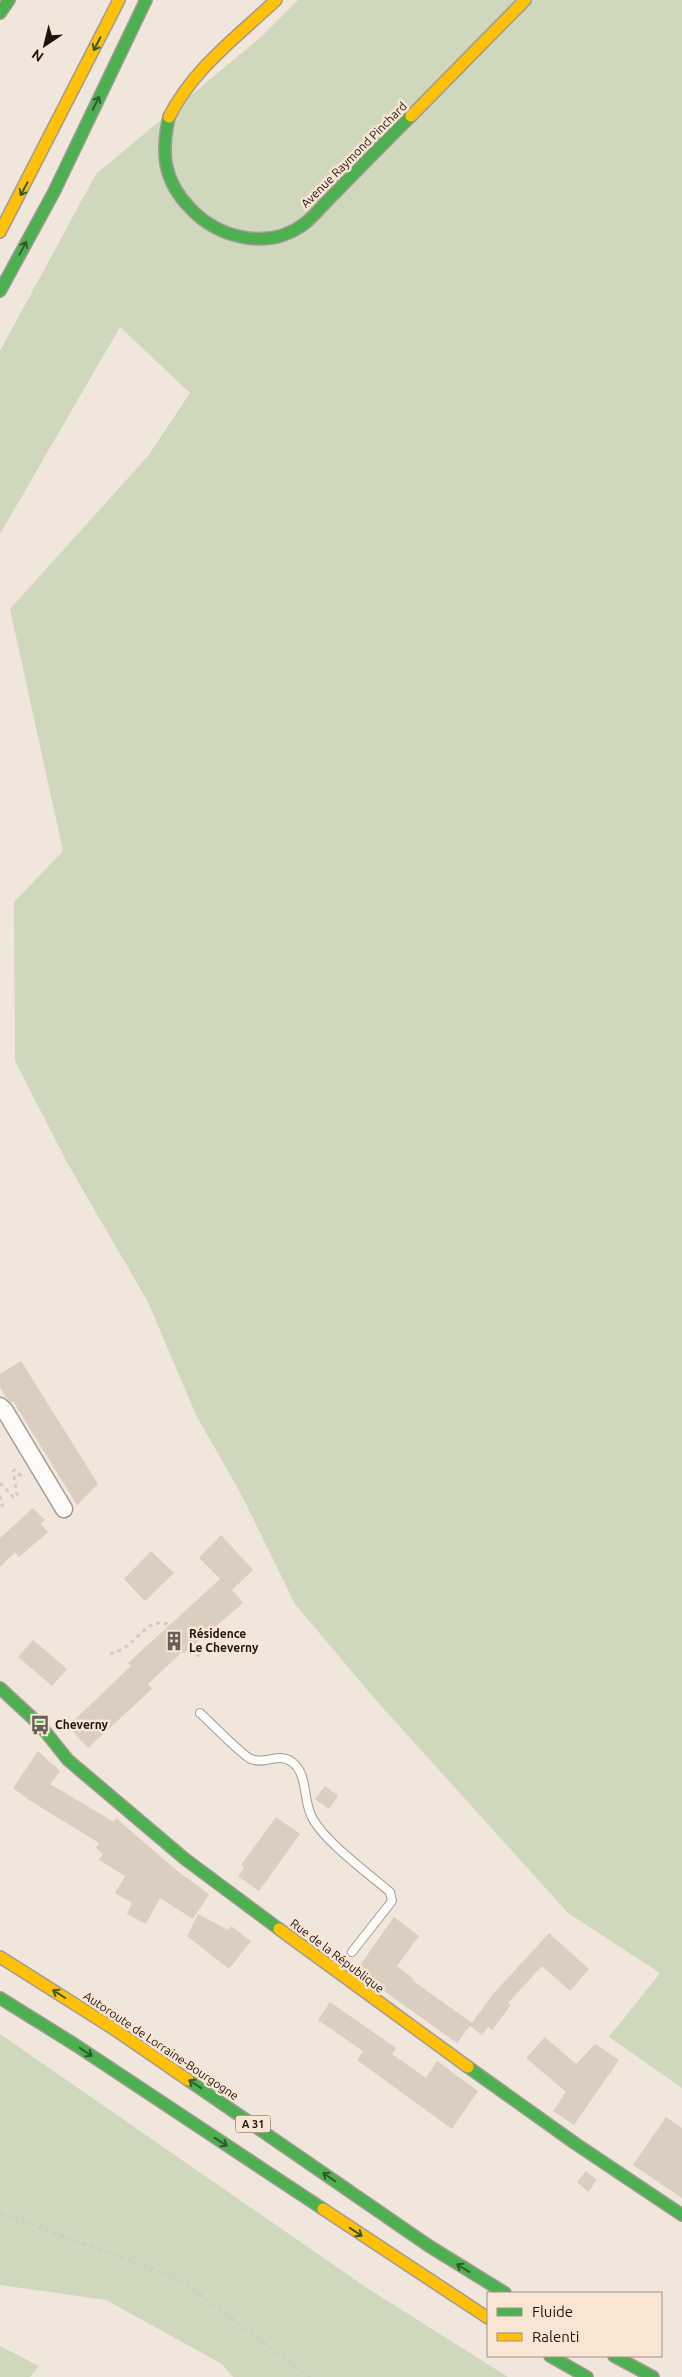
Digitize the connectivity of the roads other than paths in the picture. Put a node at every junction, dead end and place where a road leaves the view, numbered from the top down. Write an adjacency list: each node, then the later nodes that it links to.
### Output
1 (9, 0): 6 (main road)
2 (119, 0): 7 (main road, one-way to 7)
3 (146, 0): 8 (main road, one-way to 3)
4 (276, 0): 5 (main road, Avenue Raymond Pinchard)
5 (525, 0)
6 (0, 12)
7 (0, 232)
8 (0, 291)
9 (0, 1406): 10 (street)
10 (64, 1509)
11 (0, 1688): 16 (main road, Rue de la République)
12 (200, 1712): 13 (lane)
13 (352, 1952)
14 (0, 1957): 17 (main road, Autoroute de Lorraine-Bourgogne / A 31, one-way to 14)
15 (0, 1998): 18 (main road, A 31, one-way to 18)
16 (682, 2215)
17 (502, 2292)
18 (487, 2317)
19 (552, 2357): 21 (main road)
20 (616, 2357): 22 (main road)
21 (587, 2377)
22 (653, 2377)

